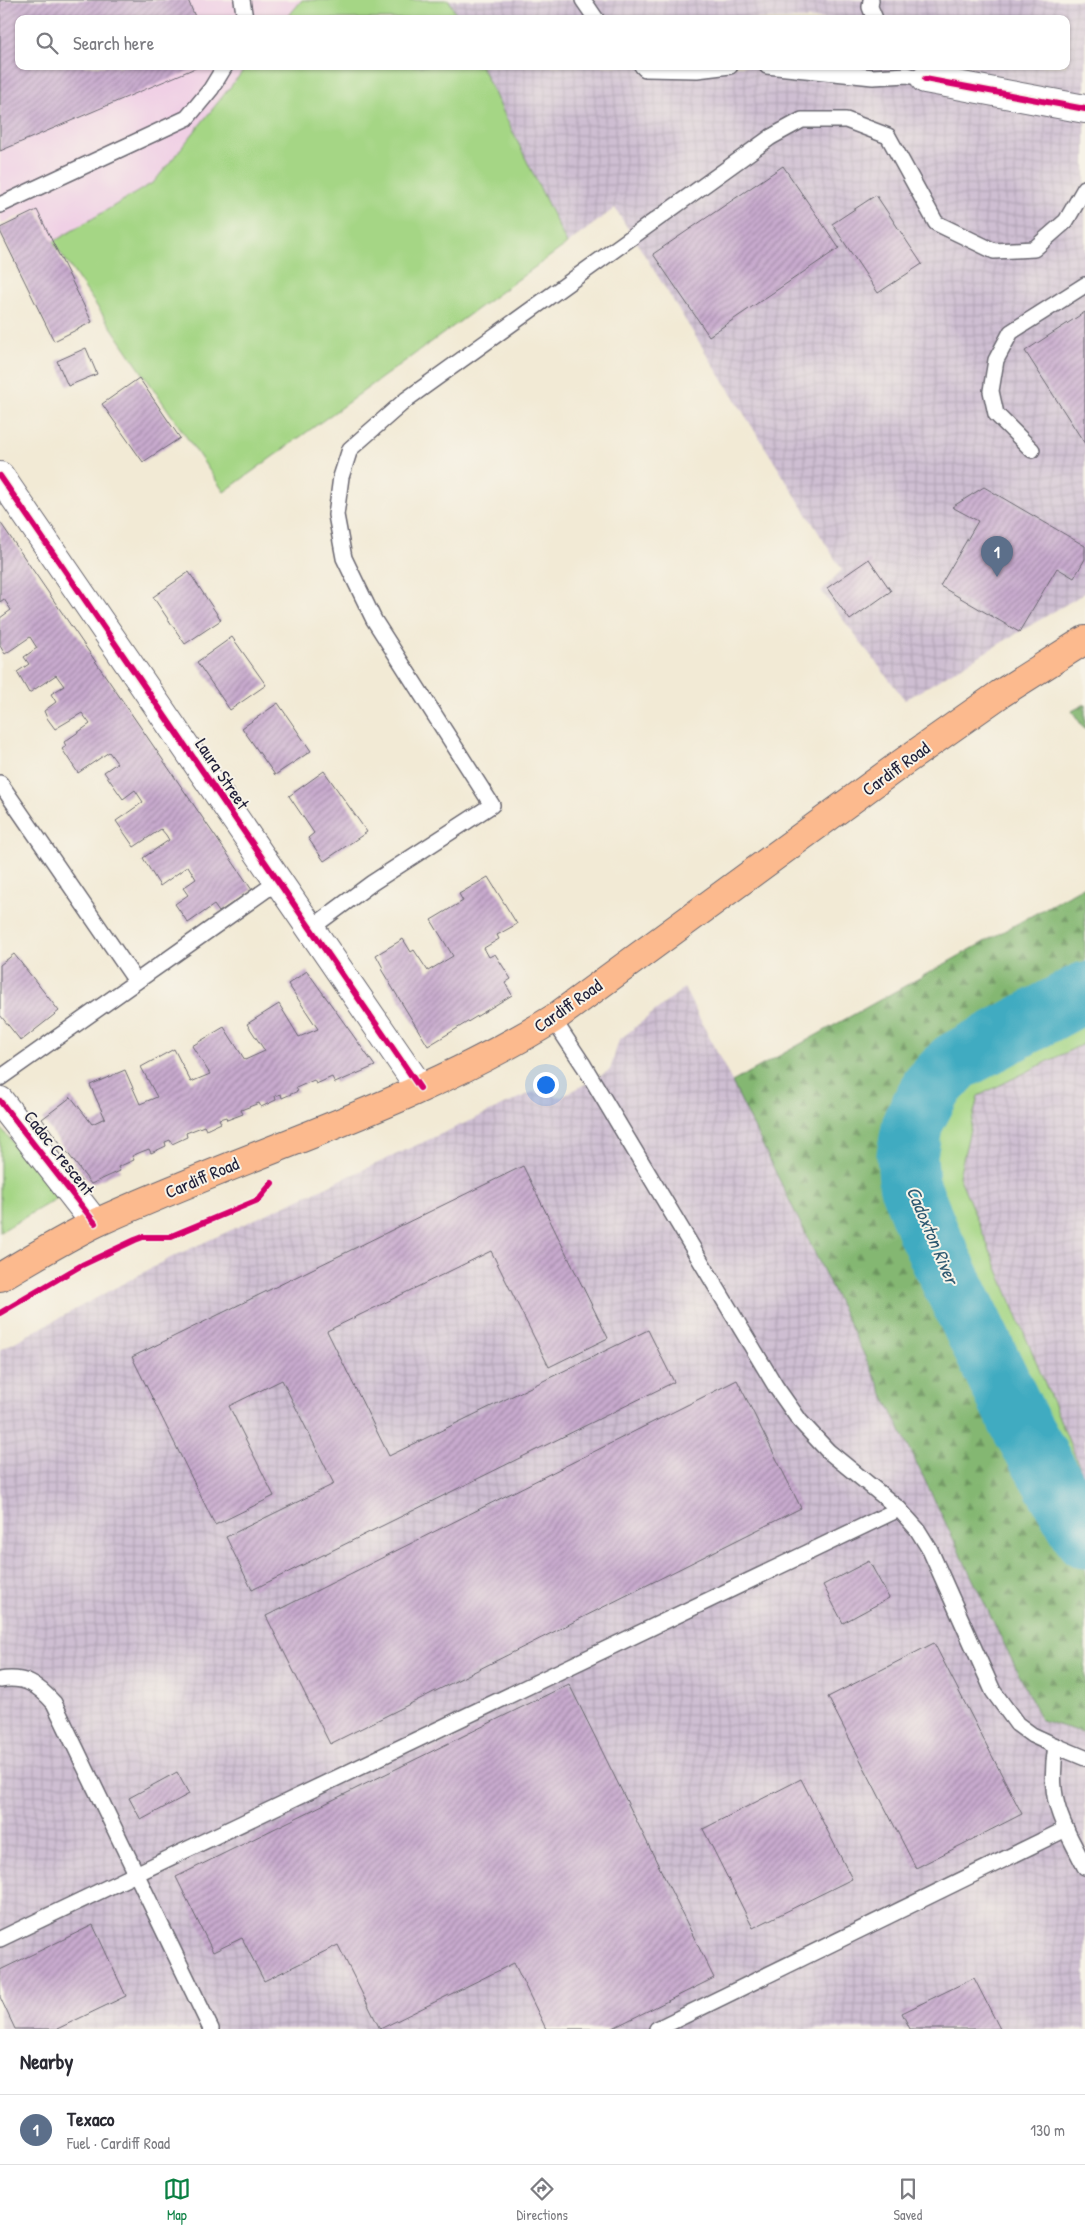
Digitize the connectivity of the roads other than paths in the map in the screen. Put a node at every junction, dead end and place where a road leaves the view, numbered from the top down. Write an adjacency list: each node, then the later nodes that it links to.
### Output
1 (242, 0): 4 (lane)
2 (583, 0): 5 (lane)
3 (871, 0): 6 (lane)
4 (244, 15)
5 (593, 15)
6 (874, 15)
7 (222, 70): 12 (lane)
8 (806, 70): 9 (lane)
9 (910, 73): 10 (street)
10 (1085, 110)
11 (1085, 188): 19 (lane)
12 (0, 205)
13 (1085, 285): 14 (lane)
14 (1032, 450)
15 (0, 476): 18 (street, Laura Street)
16 (1084, 641): 21 (main road, Cardiff Road)
17 (0, 783): 20 (lane)
18 (277, 882): 19 (street, Laura Street); 20 (lane)
19 (310, 929): 23 (street, Laura Street)
20 (136, 981): 22 (lane)
21 (553, 1019): 23 (main road, Cardiff Road); 27 (lane)
22 (0, 1078)
23 (420, 1088): 25 (main road, Cardiff Road)
24 (0, 1101): 25 (street, Cadoc Crescent)
25 (95, 1223): 26 (main road, Cardiff Road)
26 (0, 1277)
27 (900, 1509): 29 (lane); 33 (lane)
28 (0, 1680): 33 (lane)
29 (1056, 1746): 30 (lane); 31 (lane)
30 (1085, 1758)
31 (1066, 1829): 32 (lane); 36 (lane)
32 (1085, 1867)
33 (137, 1873): 34 (lane); 35 (lane)
34 (0, 1939)
35 (211, 2029)
36 (657, 2029)

